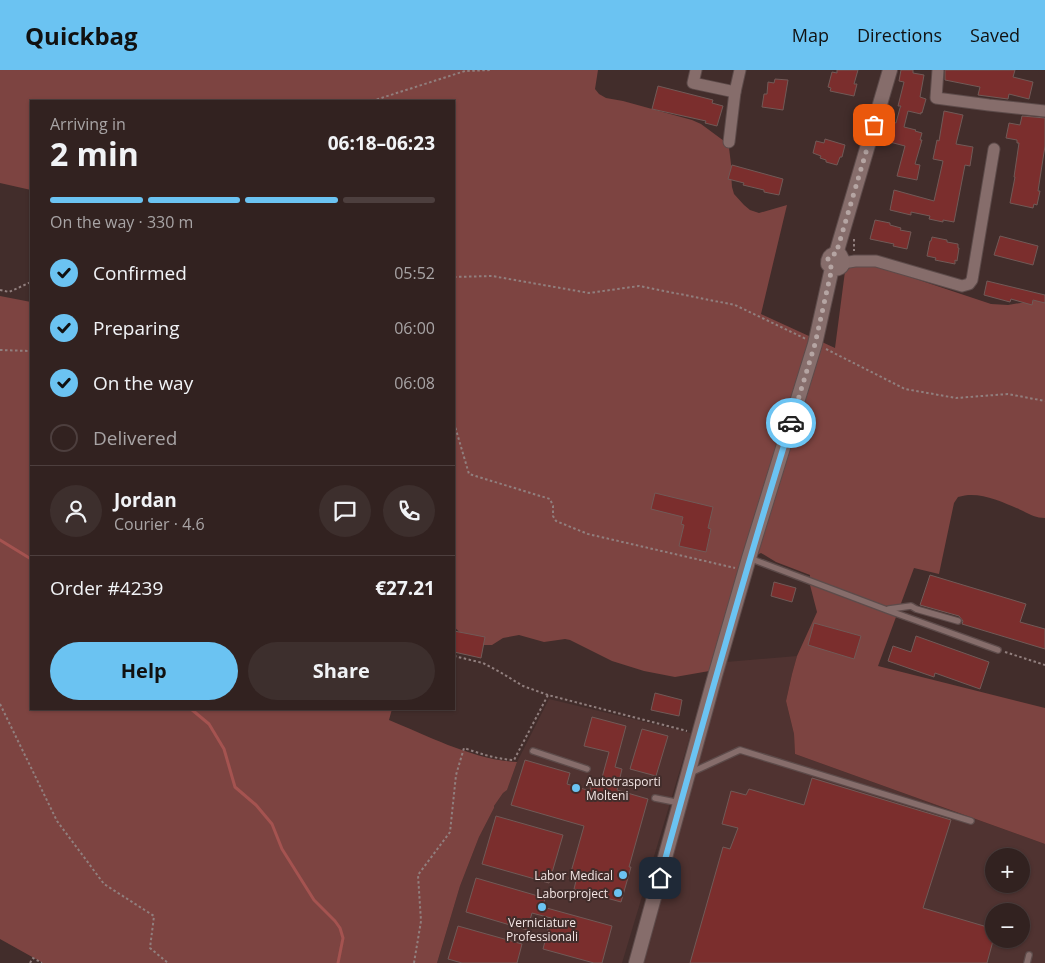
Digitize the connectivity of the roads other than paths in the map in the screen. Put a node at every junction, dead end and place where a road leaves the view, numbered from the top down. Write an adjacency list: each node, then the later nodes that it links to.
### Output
1 (696, 70): 5 (street)
2 (740, 70): 5 (street)
3 (890, 70): 9 (street)
4 (938, 70): 6 (street)
5 (736, 92): 7 (street)
6 (1045, 111)
7 (729, 142)
8 (994, 149): 9 (street)
9 (837, 262): 10 (street)
10 (747, 564): 11 (lane); 16 (street)
11 (887, 610): 12 (lane); 13 (lane)
12 (958, 620)
13 (998, 650)
14 (533, 751): 15 (lane)
15 (587, 769)
16 (688, 774): 18 (street); 19 (lane)
17 (655, 798): 18 (lane)
18 (680, 804): 21 (street)
19 (971, 821)
20 (1029, 955): 22 (lane)
21 (636, 963)
22 (1027, 963)

